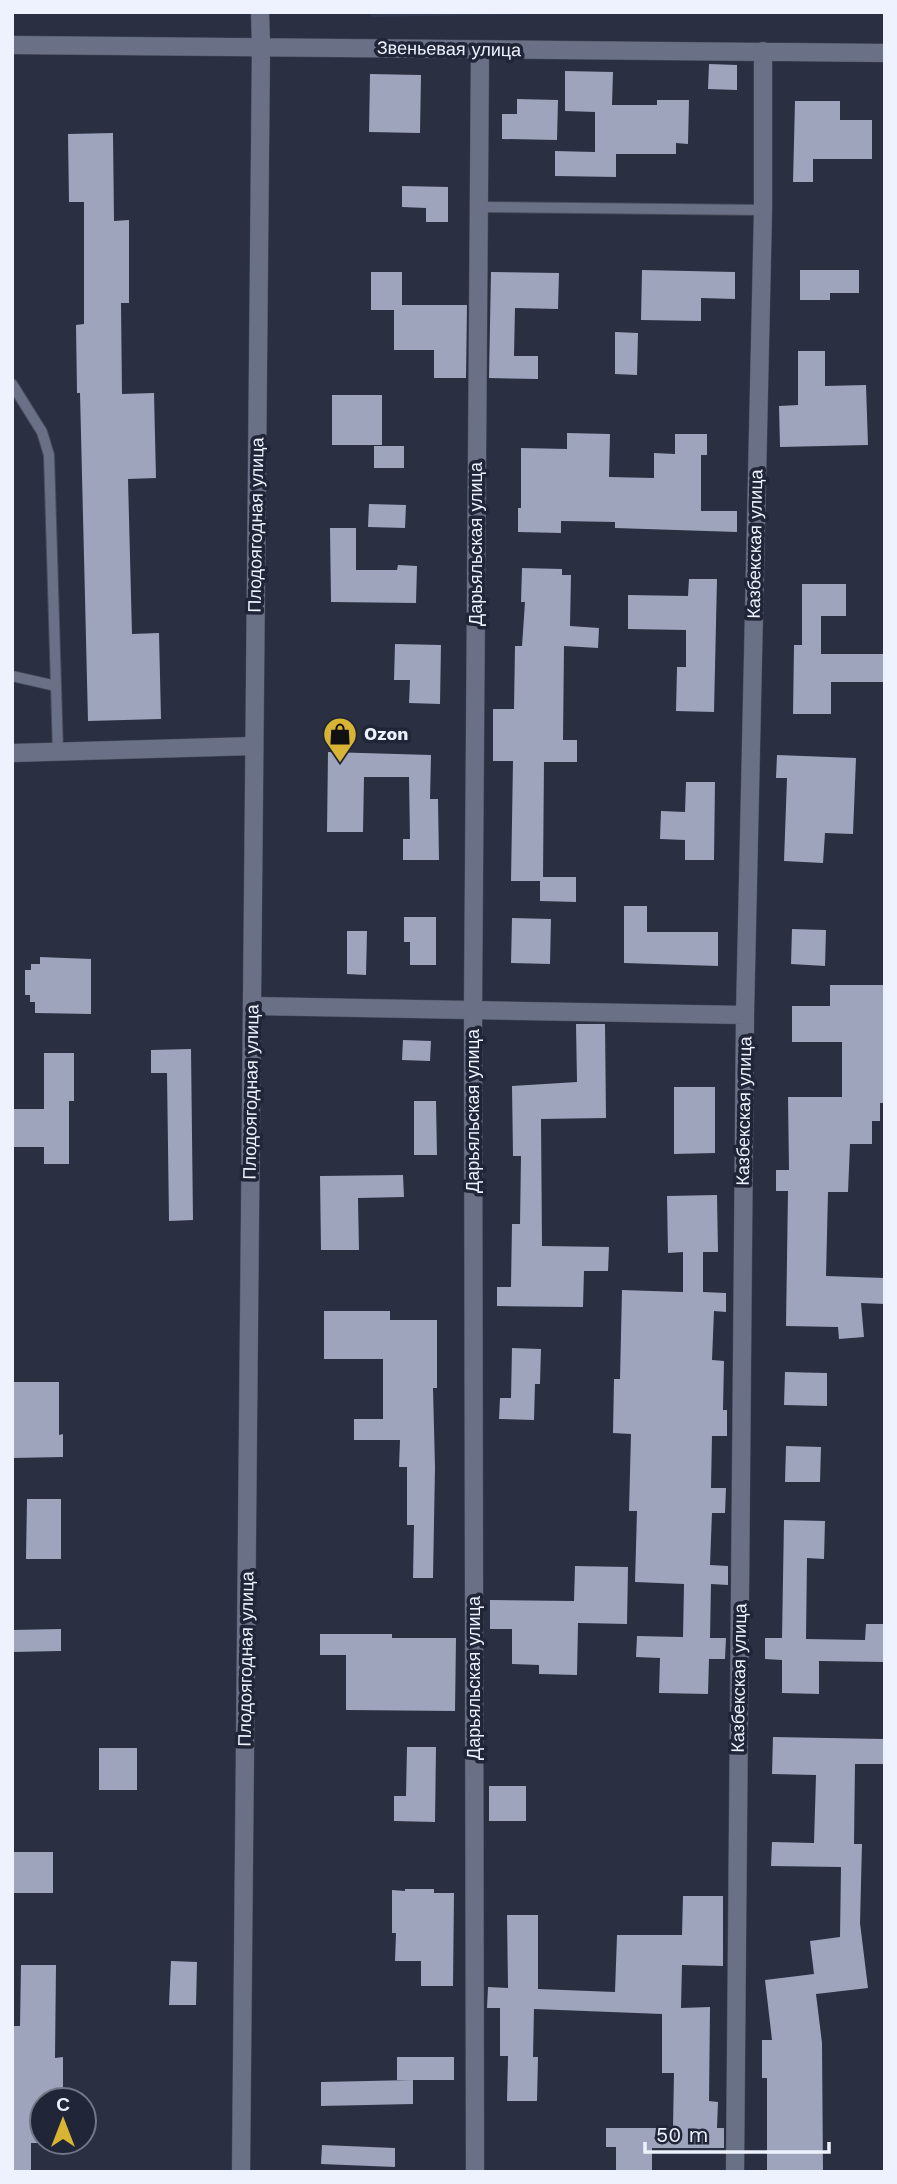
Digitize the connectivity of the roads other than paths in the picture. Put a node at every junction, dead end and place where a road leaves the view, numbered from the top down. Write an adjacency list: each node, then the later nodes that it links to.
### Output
1 (260, 12): 3 (street, Плодоягодная улица)
2 (12, 45): 3 (street, Звеньевая улица)
3 (261, 46): 4 (street, Звеньевая улица); 12 (street, Плодоягодная улица)
4 (480, 50): 5 (street, Звеньевая улица); 7 (street, Дарьяльская улица)
5 (763, 51): 6 (street, Звеньевая улица); 8 (street, Казбекская улица)
6 (885, 53)
7 (478, 206): 8 (lane); 16 (street, Дарьяльская улица)
8 (763, 210): 17 (street, Казбекская улица)
9 (12, 384): 11 (lane)
10 (12, 676): 11 (lane)
11 (56, 687): 13 (lane)
12 (254, 746): 13 (street); 15 (street, Плодоягодная улица)
13 (58, 752): 14 (street)
14 (12, 753)
15 (252, 1006): 16 (street); 18 (street, Плодоягодная улица)
16 (473, 1009): 17 (street); 19 (street, Дарьяльская улица)
17 (745, 1015): 20 (street, Казбекская улица)
18 (241, 2172)
19 (475, 2172)
20 (734, 2172)

